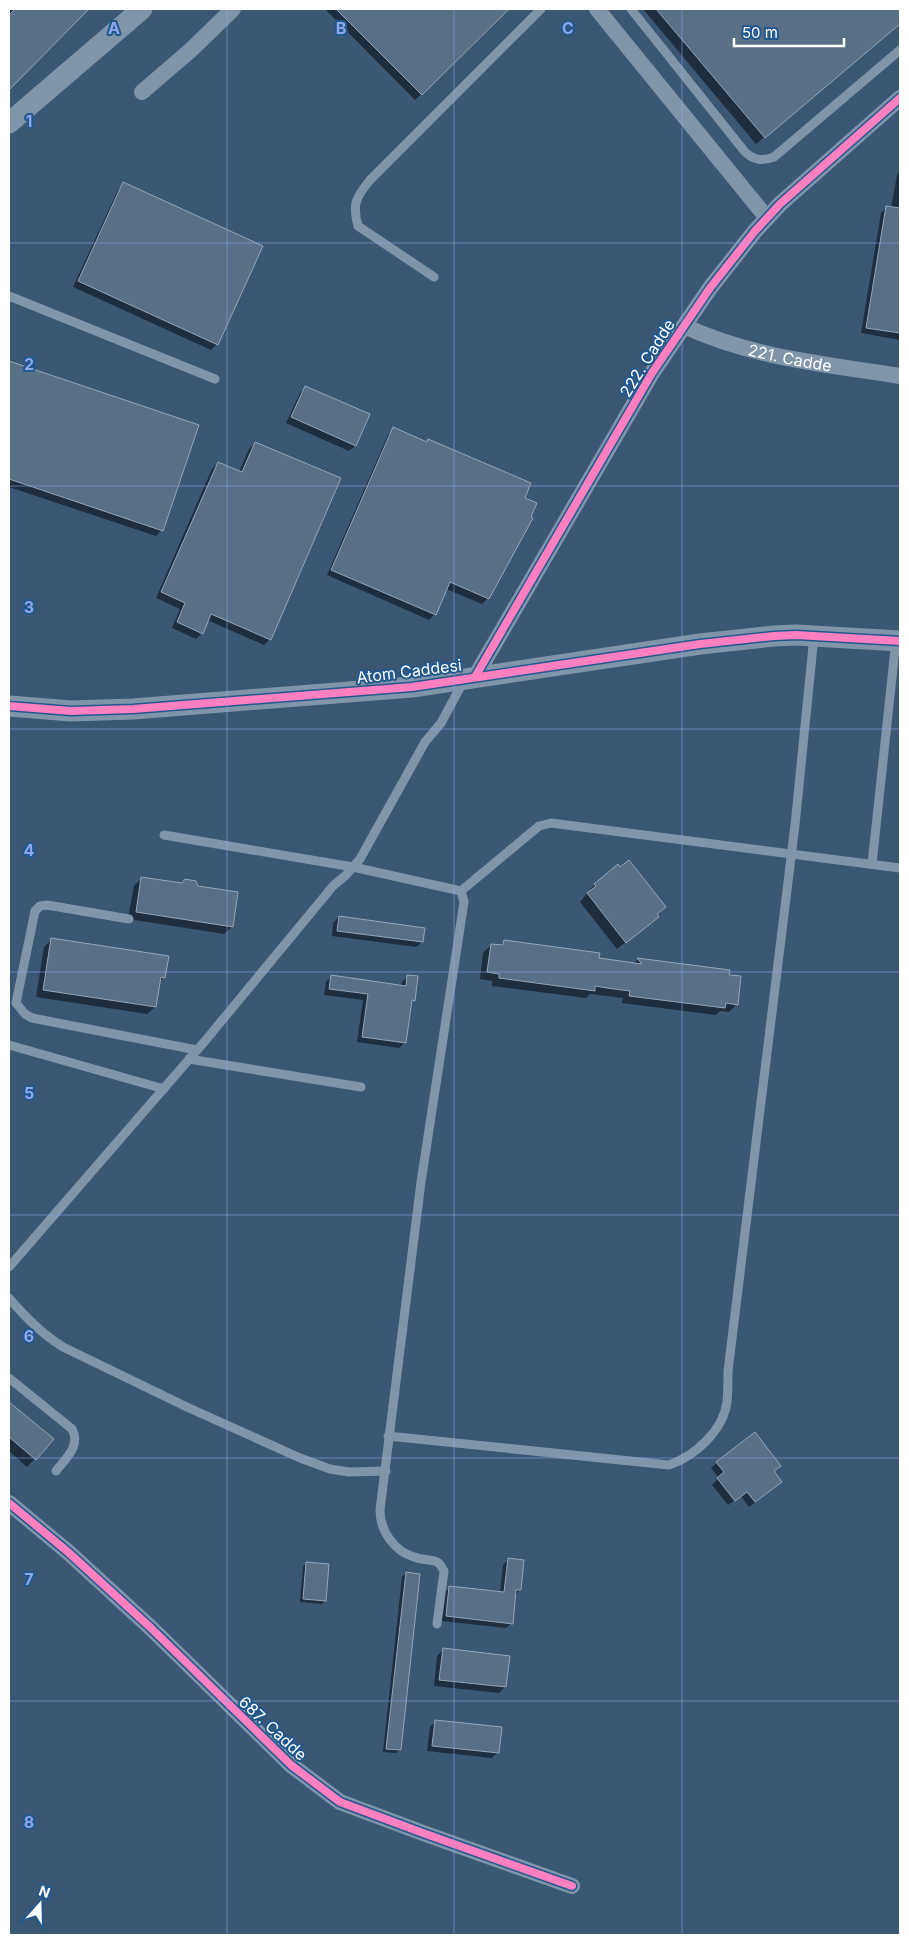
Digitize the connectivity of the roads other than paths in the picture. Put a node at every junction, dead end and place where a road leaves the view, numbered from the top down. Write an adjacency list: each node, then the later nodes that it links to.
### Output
1 (142, 9): 9 (street)
2 (233, 9): 7 (street)
3 (541, 9): 11 (lane)
4 (597, 9): 10 (street)
5 (631, 9): 6 (lane)
6 (900, 50)
7 (142, 92)
8 (900, 98): 10 (street, 222. Cadde)
9 (9, 123)
10 (767, 218): 13 (street, 222. Cadde)
11 (434, 277)
12 (9, 296): 15 (lane)
13 (684, 326): 14 (street, 221. Cadde); 18 (street, 222. Cadde)
14 (900, 376)
15 (215, 379)
16 (814, 636): 17 (street, Atom Caddesi); 18 (street, Atom Caddesi); 21 (lane)
17 (898, 640): 22 (lane)
18 (470, 678): 19 (street, Atom Caddesi); 23 (lane)
19 (9, 706)
20 (164, 835): 23 (lane)
21 (792, 853): 22 (lane); 25 (lane); 35 (lane)
22 (872, 864): 24 (lane)
23 (353, 867): 25 (lane); 28 (lane)
24 (900, 868)
25 (461, 891): 35 (lane)
26 (129, 919): 28 (lane)
27 (9, 1045): 31 (lane)
28 (197, 1050): 29 (lane)
29 (190, 1059): 30 (lane); 31 (lane)
30 (361, 1088)
31 (164, 1089): 32 (lane)
32 (9, 1267)
33 (9, 1298): 37 (lane)
34 (9, 1378): 36 (lane)
35 (388, 1436): 37 (lane)
36 (56, 1471)
37 (385, 1471): 39 (lane)
38 (9, 1503): 40 (street, 687. Cadde)
39 (437, 1624)
40 (572, 1886)

